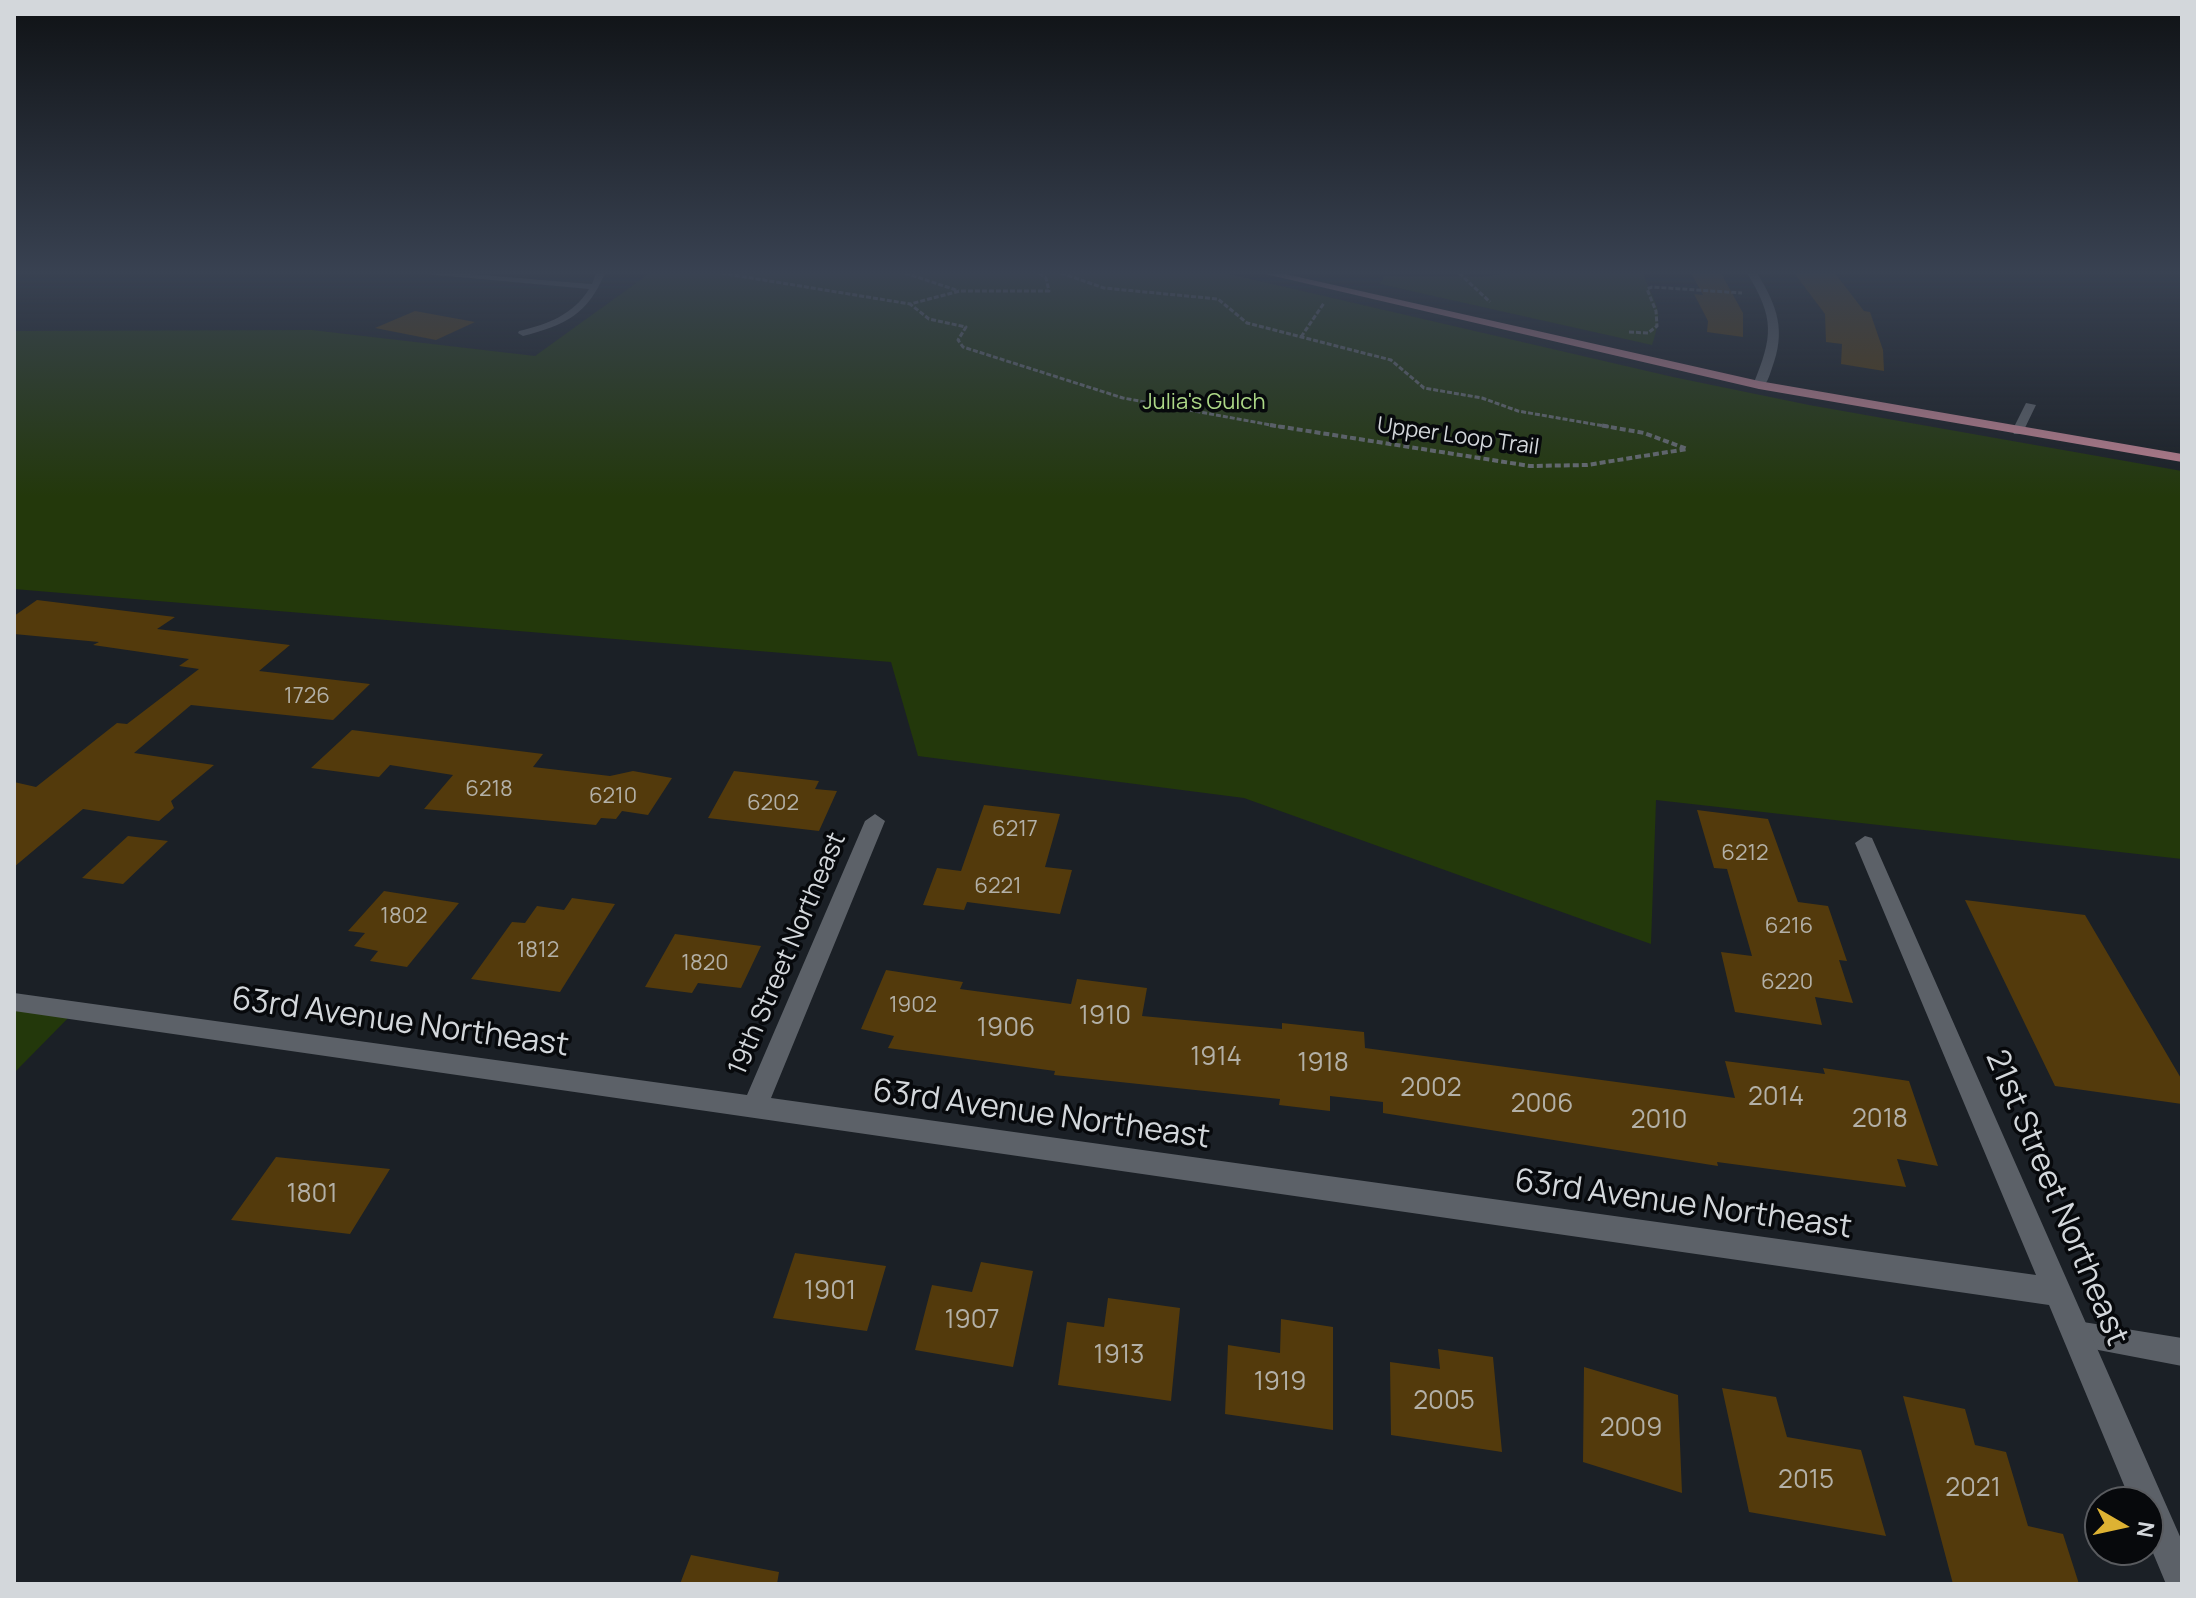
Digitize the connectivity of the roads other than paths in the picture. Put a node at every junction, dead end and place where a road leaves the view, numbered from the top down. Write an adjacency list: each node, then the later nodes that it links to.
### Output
1 (1592, 348): 3 (main road)
2 (1773, 348): 3 (street)
3 (1759, 385): 5 (main road)
4 (2030, 405): 5 (lane)
5 (2018, 431): 6 (main road)
6 (2182, 458)
7 (875, 821): 10 (street, 19th Street Northeast)
8 (1865, 843): 11 (street, 21st Street Northeast)
9 (14, 1002): 10 (street, 63rd Avenue Northeast)
10 (754, 1108): 11 (street, 63rd Avenue Northeast)
11 (2059, 1292): 12 (street, 21st Street Northeast)
12 (2077, 1334): 13 (lane); 14 (street, 21st Street Northeast)
13 (2182, 1352)
14 (2182, 1581)

